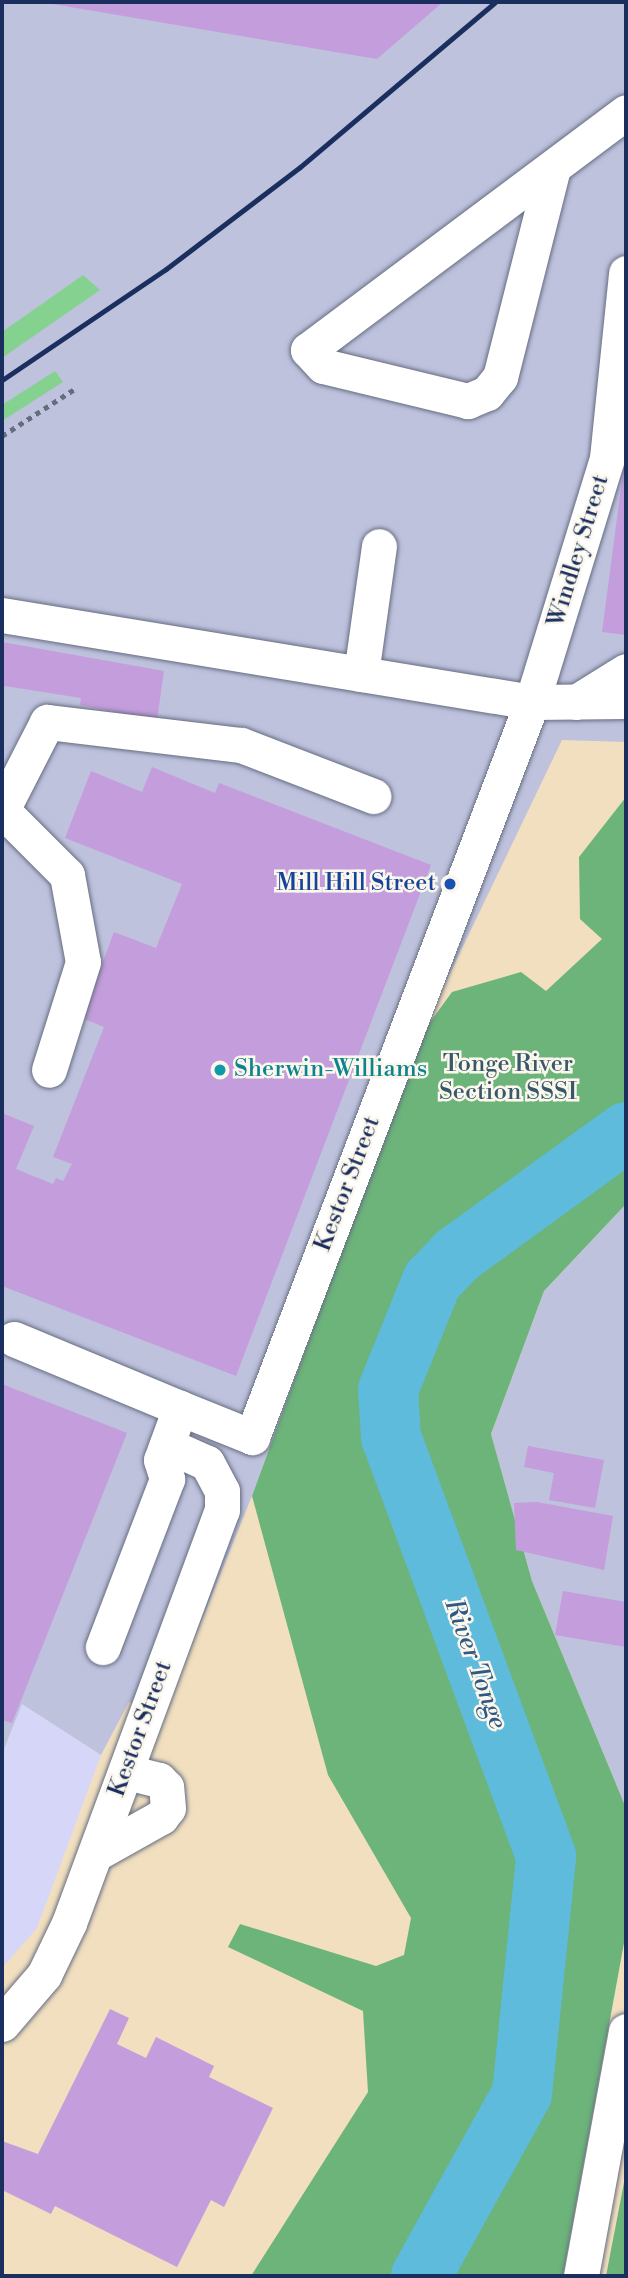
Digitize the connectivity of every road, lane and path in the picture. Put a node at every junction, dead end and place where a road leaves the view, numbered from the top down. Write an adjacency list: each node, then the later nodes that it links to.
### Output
1 (626, 112): 2 (street)
2 (553, 168): 2 (street)
3 (626, 272): 11 (street, Windley Street)
4 (76, 388): 5 (path)
5 (2, 436)
6 (379, 546): 9 (street)
7 (2, 615): 9 (street)
8 (626, 671): 12 (street)
9 (361, 674): 11 (street)
10 (626, 701): 12 (street)
11 (532, 702): 12 (street); 17 (street, Kestor Street)
12 (576, 702)
13 (373, 796): 14 (street)
14 (2, 810): 15 (street)
15 (50, 1070)
16 (13, 1339): 17 (street)
17 (180, 1408): 18 (street)
18 (167, 1445): 19 (street); 20 (street, Kestor Street)
19 (103, 1647)
20 (126, 1772): 21 (street, Kestor Street); 21 (street)
21 (95, 1854): 22 (street, Kestor Street)
22 (2, 2024)
23 (626, 2031): 24 (street)
24 (581, 2276)

